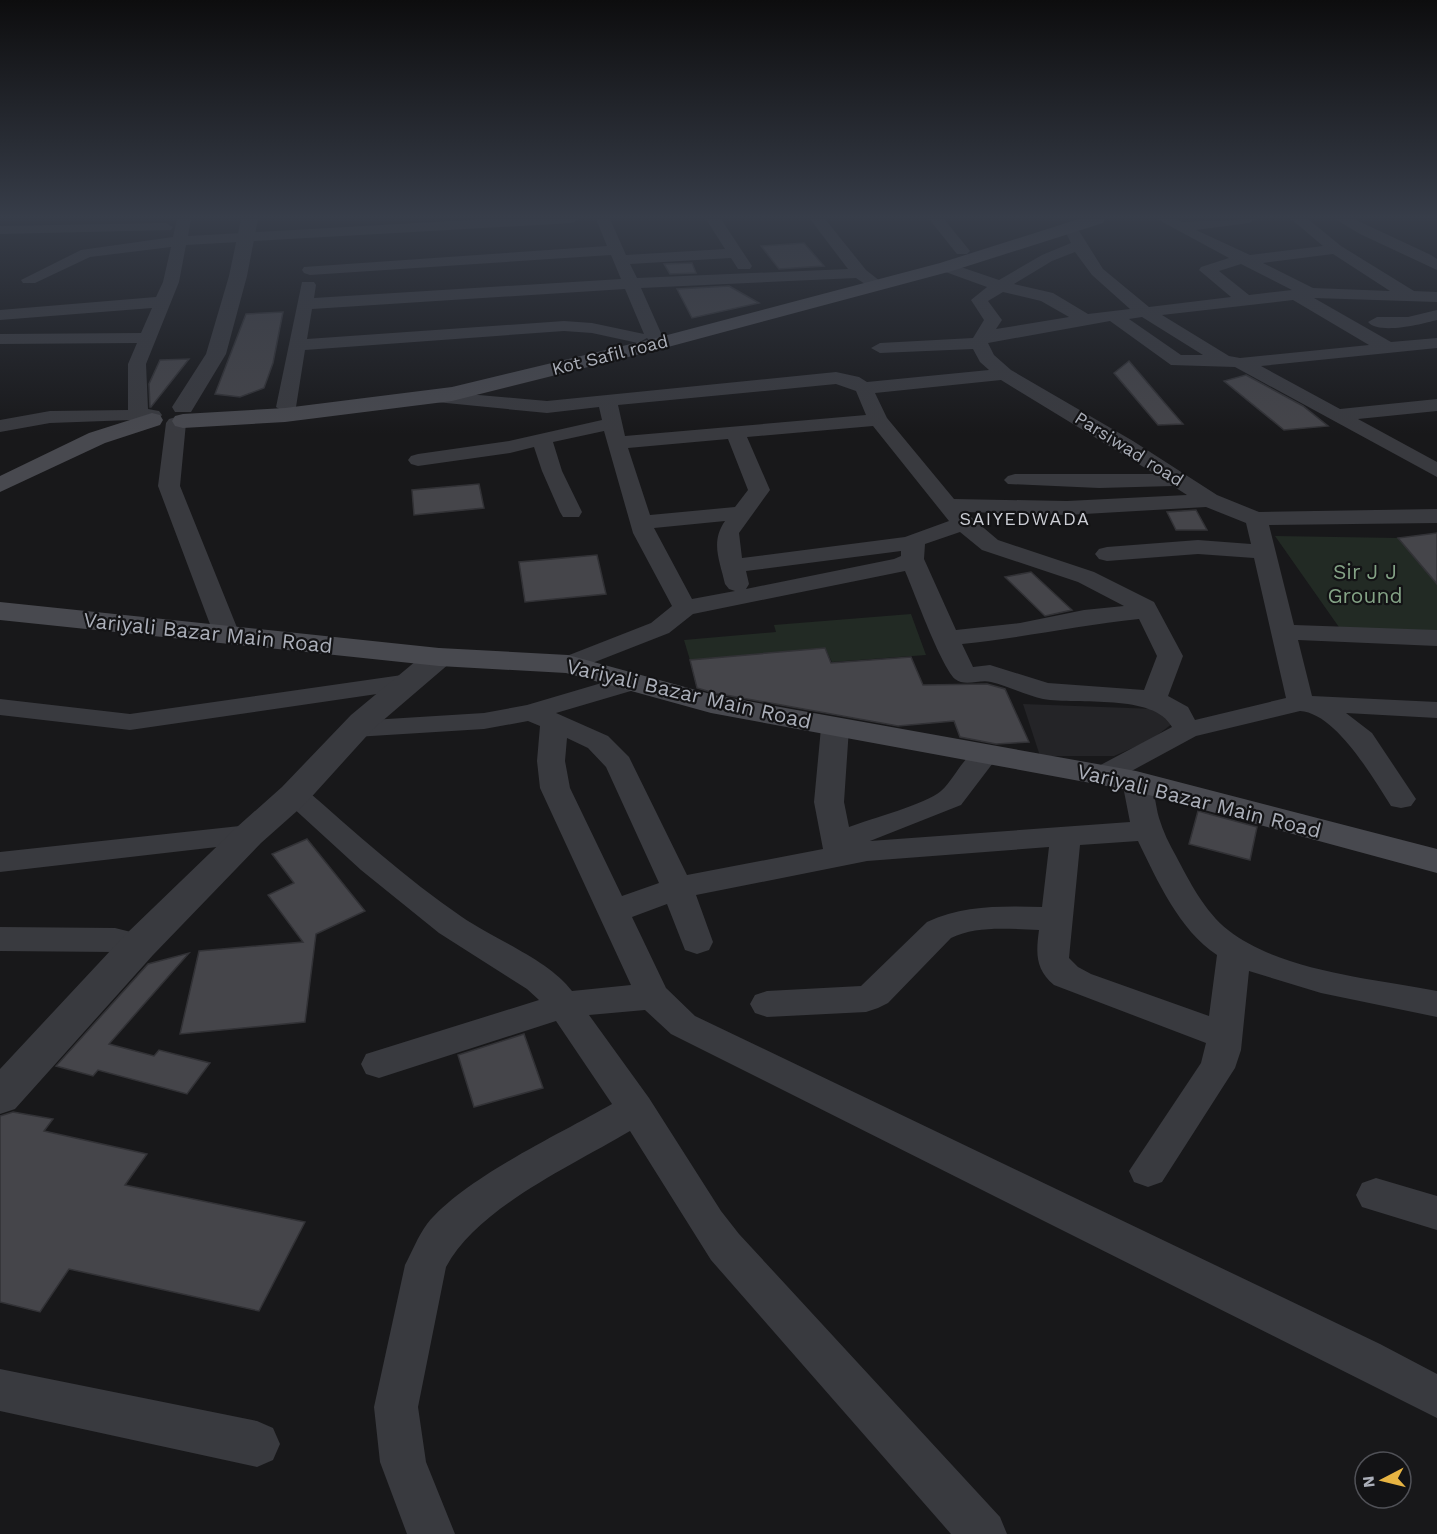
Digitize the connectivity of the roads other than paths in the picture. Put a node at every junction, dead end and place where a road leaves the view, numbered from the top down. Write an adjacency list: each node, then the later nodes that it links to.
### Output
1 (167, 291): 17 (street)
2 (233, 291): 40 (street)
3 (308, 291): 18 (street)
4 (504, 291): 18 (street)
5 (634, 291): 27 (street)
6 (823, 291): 27 (main road, Kot Safil road)
7 (993, 291): 28 (street)
8 (1020, 291): 23 (street)
9 (1116, 291): 19 (street)
10 (1233, 291): 16 (street)
11 (1298, 291): 13 (street)
12 (1403, 291): 14 (street)
13 (1302, 293): 14 (street); 16 (street); 32 (street)
14 (1413, 297): 15 (street)
15 (1437, 297)
16 (1244, 299): 19 (street)
17 (162, 302): 20 (street); 25 (street)
18 (306, 304): 30 (street)
19 (1146, 311): 22 (street); 33 (street)
20 (0, 315)
21 (1437, 315): 24 (street)
22 (1114, 316): 23 (street); 33 (street)
23 (1085, 319): 28 (street)
24 (1377, 322)
25 (148, 338): 26 (street); 41 (street)
26 (0, 339)
27 (651, 339): 30 (street); 36 (main road, Kot Safil road); 38 (main road, Kot Safil road)
28 (981, 340): 31 (street); 34 (street, Parsiwad road)
29 (1437, 343): 32 (street)
30 (298, 345): 38 (street)
31 (880, 348)
32 (1388, 348): 33 (street)
33 (1232, 361): 39 (street)
34 (1004, 374): 35 (street); 49 (street, Parsiwad road)
35 (864, 388): 42 (street); 43 (street)
36 (433, 398): 40 (main road, Kot Safil road); 43 (street)
37 (1437, 405): 39 (street)
38 (286, 407): 40 (main road, Kot Safil road)
39 (1340, 415): 48 (street)
40 (184, 416): 41 (main road); 69 (street)
41 (148, 417): 44 (street); 51 (main road)
42 (878, 420): 45 (street); 53 (street)
43 (612, 423): 45 (street); 46 (street); 58 (street)
44 (0, 426)
45 (735, 433): 55 (street)
46 (543, 439): 47 (street); 54 (street)
47 (418, 460)
48 (1437, 471)
49 (1178, 479): 50 (street); 52 (street, Parsiwad road)
50 (1015, 480)
51 (0, 485)
52 (1209, 500): 53 (street); 57 (street, Parsiwad road)
53 (946, 505): 59 (street)
54 (571, 512)
55 (744, 513): 58 (street); 63 (street)
56 (1437, 516): 57 (street)
57 (1256, 519): 61 (street)
58 (640, 523): 65 (street)
59 (963, 524): 60 (street); 67 (street)
60 (912, 551): 63 (street); 64 (street); 70 (street)
61 (1264, 552): 62 (street); 68 (street)
62 (1107, 554)
63 (733, 566): 64 (street)
64 (740, 597): 65 (street)
65 (685, 608): 73 (street)
66 (0, 611): 69 (main road, Variyali Bazar Main Road)
67 (1148, 611): 70 (street); 76 (street)
68 (1283, 632): 71 (street); 77 (street)
69 (227, 635): 72 (main road, Variyali Bazar Main Road)
70 (947, 638): 76 (street)
71 (1437, 638)
72 (439, 657): 73 (main road, Variyali Bazar Main Road); 74 (street)
73 (568, 664): 75 (main road, Variyali Bazar Main Road)
74 (410, 682): 78 (street); 82 (street)
75 (632, 682): 80 (street); 81 (main road, Variyali Bazar Main Road)
76 (1154, 699): 83 (street)
77 (1308, 703): 79 (street); 83 (street); 88 (street)
78 (0, 707)
79 (1437, 710)
80 (542, 717): 82 (street); 95 (street); 96 (street)
81 (835, 728): 84 (main road, Variyali Bazar Main Road); 92 (street)
82 (355, 729): 87 (street)
83 (1186, 730): 85 (street)
84 (985, 755): 85 (main road, Variyali Bazar Main Road); 92 (street)
85 (1103, 775): 86 (main road, Variyali Bazar Main Road)
86 (1136, 782): 89 (street); 93 (main road, Variyali Bazar Main Road)
87 (294, 795): 90 (street); 105 (street)
88 (1401, 800)
89 (1148, 830): 91 (street); 101 (street)
90 (249, 835): 94 (street); 100 (street)
91 (1066, 836): 92 (street); 97 (street)
92 (839, 849): 95 (street)
93 (1437, 861)
94 (0, 862)
95 (677, 888): 96 (street); 99 (street)
96 (612, 912): 102 (street)
97 (1057, 919): 103 (street); 106 (street)
98 (0, 939): 100 (street)
99 (698, 942)
100 (139, 945): 108 (street)
101 (1234, 951): 104 (street); 106 (street)
102 (652, 996): 105 (street); 114 (street)
103 (767, 1004)
104 (1437, 1004)
105 (565, 1005): 107 (street); 109 (street)
106 (1225, 1036): 110 (street)
107 (379, 1064)
108 (0, 1097)
109 (636, 1109): 116 (street); 117 (street)
110 (1148, 1171)
111 (1376, 1195): 112 (street)
112 (1437, 1213)
113 (0, 1390): 115 (street)
114 (1437, 1397)
115 (257, 1444)
116 (431, 1534)
117 (983, 1534)

